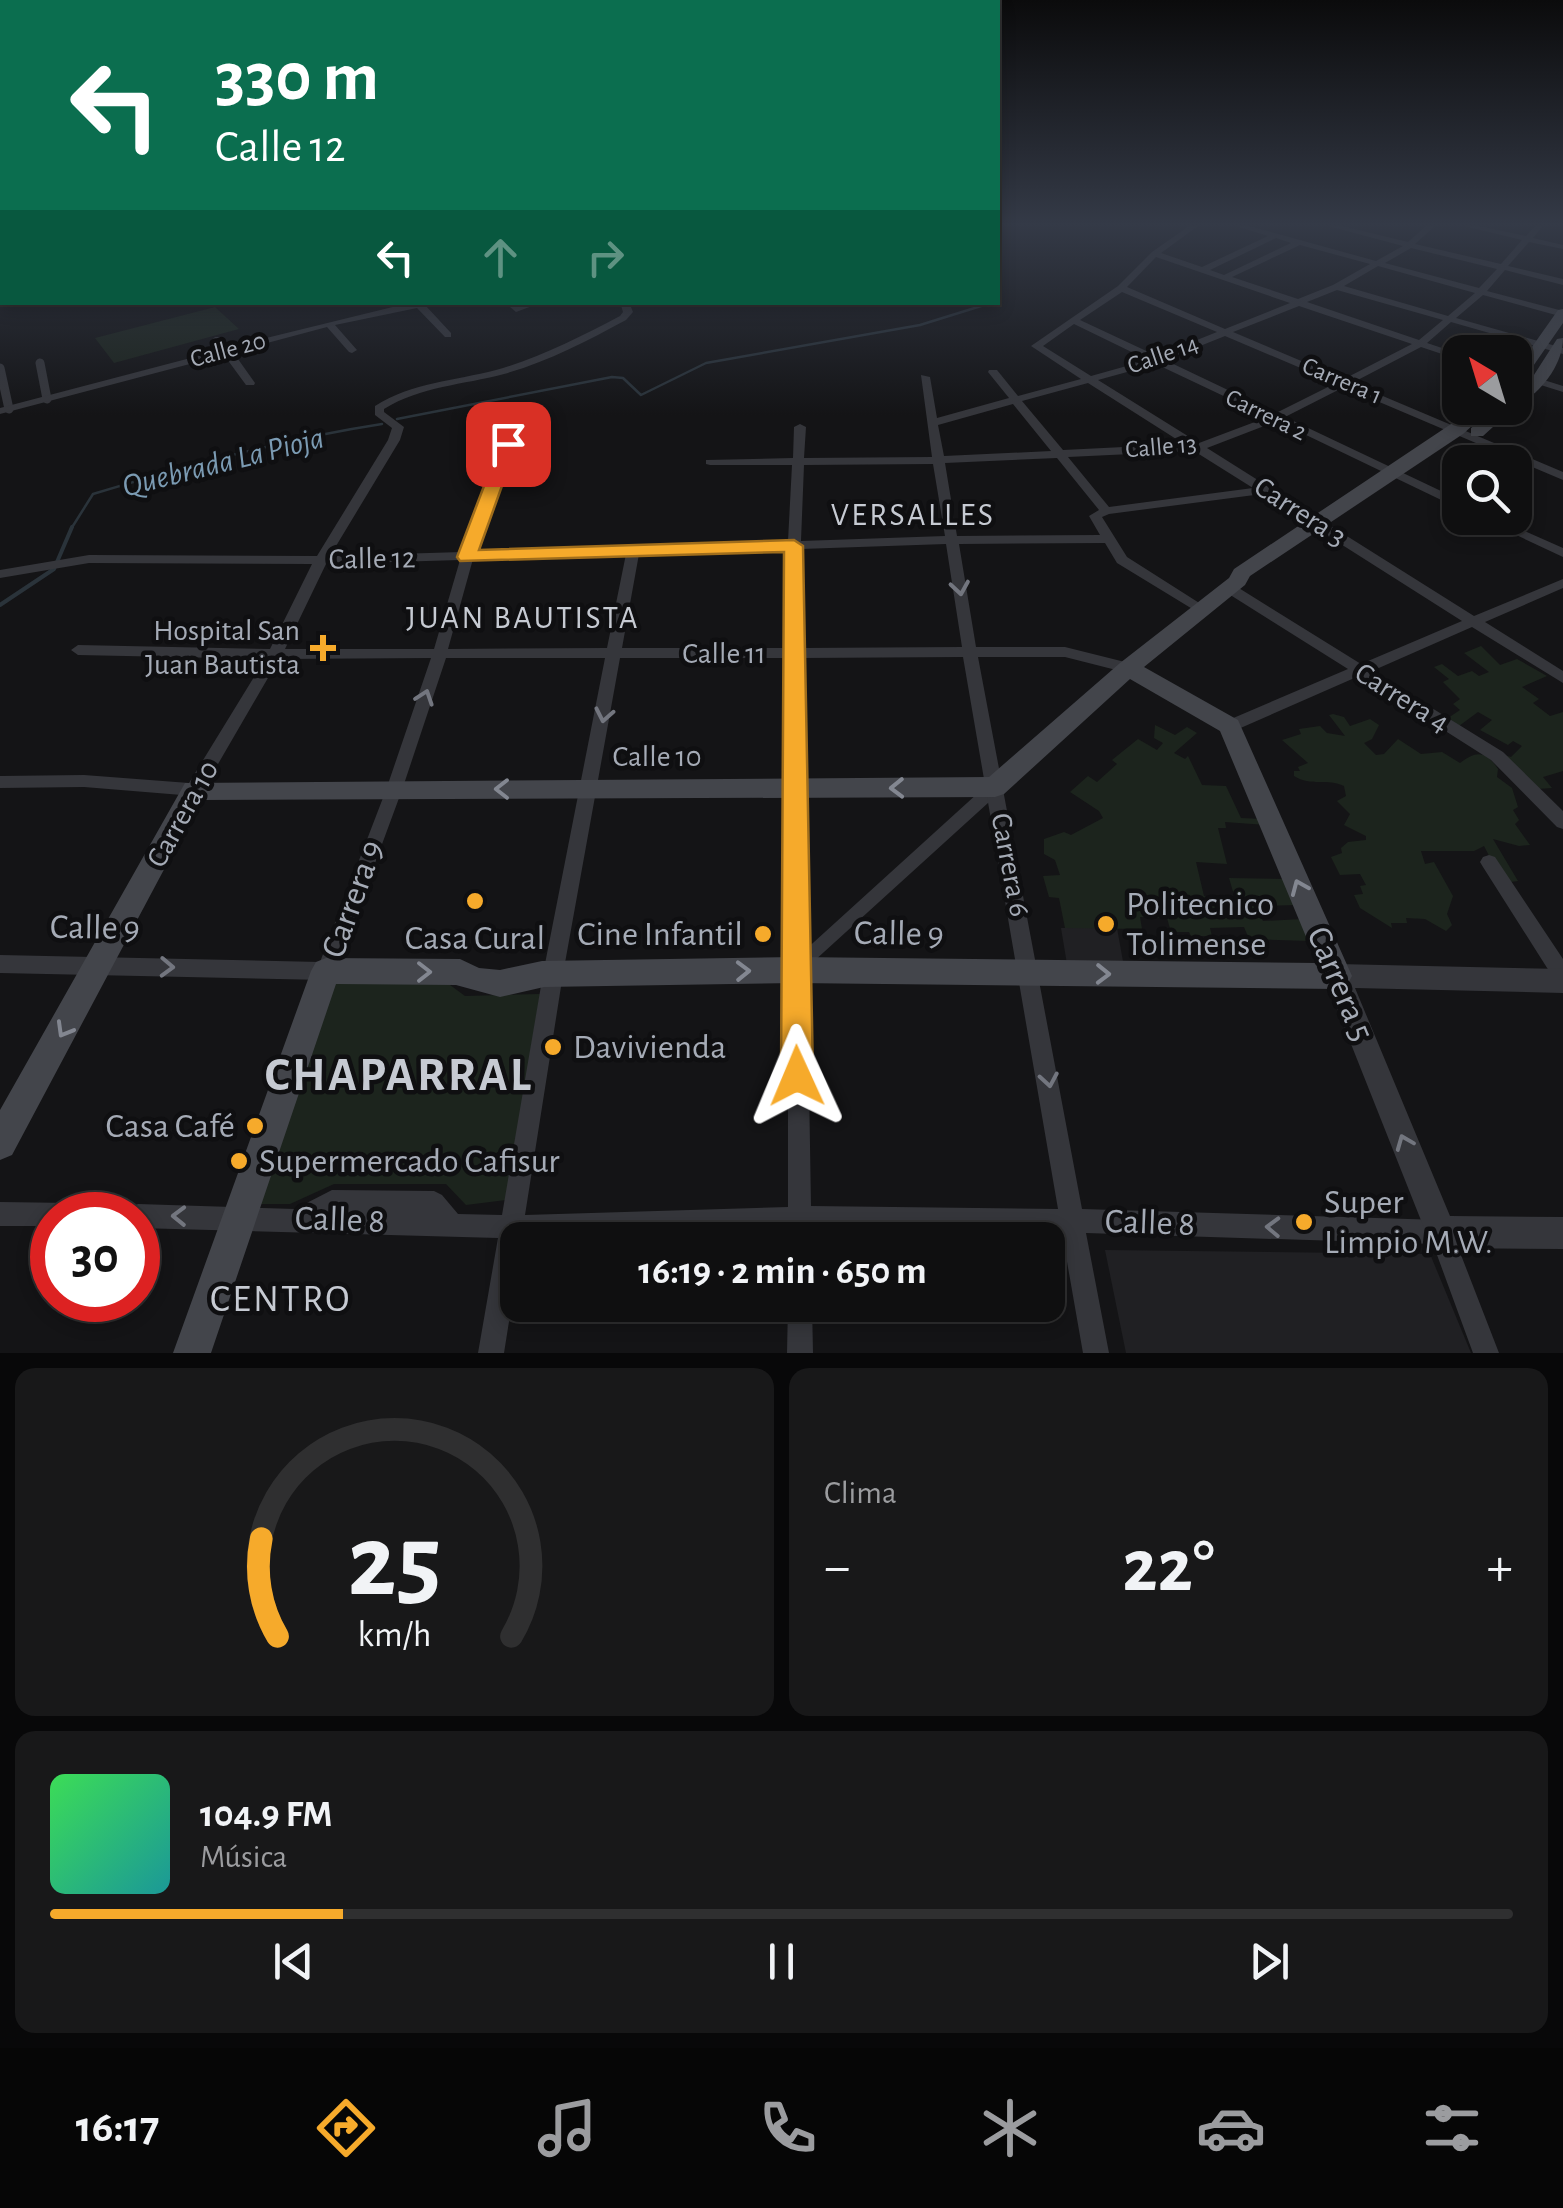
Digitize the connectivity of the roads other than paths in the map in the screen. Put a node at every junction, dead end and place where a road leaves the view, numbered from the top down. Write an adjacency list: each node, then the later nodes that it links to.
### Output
1 (1119, 289): 14 (street)
2 (1124, 289): 17 (street, Carrera 1)
3 (1254, 289): 9 (street)
4 (1331, 289): 9 (street, Calle 14)
5 (1344, 289): 15 (street)
6 (1470, 289): 8 (street)
7 (1484, 289): 8 (street, Calle 13)
8 (1481, 292): 13 (street); 15 (street, Calle 13)
9 (1295, 304): 17 (street, Calle 14); 20 (street)
10 (413, 305): 16 (street, Calle 20)
11 (424, 305): 18 (street)
12 (625, 305): 65 (street, Carrera 10)
13 (1563, 314): 21 (main road)
14 (1073, 320): 25 (street, Carrera 2); 32 (street, Carrera 3)
15 (1452, 320): 20 (street, Calle 13); 21 (street)
16 (328, 324): 22 (street, Calle 20); 23 (street)
17 (1225, 333): 25 (street, Calle 14); 35 (street, Carrera 1)
18 (448, 335)
19 (218, 339): 22 (street)
20 (1420, 344): 24 (street); 35 (street, Calle 13)
21 (1556, 347): 28 (main road)
22 (227, 350): 30 (street, Calle 20); 34 (street)
23 (352, 350)
24 (1442, 351)
25 (1154, 361): 32 (street, Calle 14); 40 (street, Carrera 2)
26 (40, 363): 38 (street)
27 (0, 368): 39 (street)
28 (1532, 370)
29 (993, 372): 37 (street)
30 (143, 373): 38 (street); 39 (street)
31 (925, 377): 41 (street, Carrera 6)
32 (1090, 378): 37 (street, Calle 14); 47 (street, Carrera 3)
33 (1532, 380): 36 (street)
34 (250, 383)
35 (1348, 383): 40 (street, Calle 13); 45 (street, Carrera 1)
36 (1563, 389)
37 (1014, 397): 41 (street, Calle 14); 48 (street)
38 (46, 398): 39 (street)
39 (3, 412)
40 (1273, 419): 47 (street, Calle 13); 53 (street, Carrera 2)
41 (933, 423): 49 (street, Carrera 6)
42 (1470, 425): 45 (main road)
43 (1477, 425): 45 (main road)
44 (800, 428): 51 (street)
45 (1464, 433): 52 (street, Carrera 1); 53 (main road)
46 (508, 444): 64 (street, Carrera 9)
47 (1200, 446): 48 (street, Calle 13); 54 (street, Carrera 3)
48 (1061, 454): 49 (street, Calle 13); 56 (street)
49 (940, 460): 51 (street, Calle 13); 59 (street, Carrera 6)
50 (710, 462): 51 (street, Calle 13)
51 (797, 462): 61 (street)
52 (1563, 476)
53 (1398, 477): 55 (street, Carrera 2); 57 (main road)
54 (1264, 490): 56 (street); 57 (street, Carrera 3)
55 (1442, 498)
56 (1106, 510): 60 (street)
57 (1321, 526): 68 (main road); 70 (street, Carrera 3)
58 (1523, 535): 63 (street)
59 (952, 540): 60 (street, Calle 12); 61 (street, Calle 12); 73 (street, Carrera 6, one-way to 73)
60 (1106, 540): 69 (street)
61 (794, 546): 62 (street, Calle 12); 76 (street)
62 (633, 550): 64 (street, Calle 12); 75 (street)
63 (1563, 553)
64 (467, 557): 65 (street, Calle 12); 72 (street, Carrera 9)
65 (321, 560): 66 (street, Calle 12); 74 (street, Carrera 10)
66 (0, 574)
67 (1563, 583): 70 (street)
68 (1234, 585): 69 (main road); 78 (street, Carrera 4)
69 (1199, 610): 77 (main road)
70 (1474, 621): 78 (street); 79 (street, Carrera 3)
71 (78, 650): 74 (street, Calle 11)
72 (440, 653): 74 (street, Calle 11); 75 (street, Calle 11); 86 (street, Carrera 9, one-way to 72)
73 (970, 653): 76 (street, Calle 11); 77 (street, Calle 11); 82 (street, Carrera 6)
74 (275, 654): 85 (street, Carrera 10)
75 (616, 654): 76 (street, Calle 11); 83 (street, one-way to 83)
76 (794, 654): 84 (street)
77 (1128, 668): 80 (main road); 82 (main road)
78 (1358, 671): 80 (street); 87 (street, Carrera 4)
79 (1563, 678)
80 (1230, 726): 95 (main road, Carrera 5, one-way to 80)
81 (0, 782): 85 (street, Calle 10)
82 (995, 787): 84 (main road, Calle 10, one-way to 84); 91 (street); 93 (street, Carrera 6)
83 (590, 789): 84 (main road, Calle 10); 86 (main road, Calle 10, one-way to 86); 94 (street)
84 (794, 789): 91 (street)
85 (194, 790): 86 (main road, Calle 10); 90 (main road, Carrera 10)
86 (394, 790): 92 (street, Carrera 9)
87 (1563, 822)
88 (1489, 862): 96 (street)
89 (0, 964): 90 (street, Calle 9)
90 (100, 965): 92 (street, Calle 9, one-way to 92); 97 (main road, Carrera 10, one-way to 97)
91 (795, 970): 93 (main road, Calle 9); 94 (main road, Calle 9, one-way to 91); 104 (street)
92 (326, 972): 94 (main road, Calle 9, one-way to 94); 101 (main road, Carrera 9)
93 (1030, 973): 95 (main road, Calle 9, one-way to 95); 102 (street, Carrera 6, one-way to 102)
94 (552, 974): 103 (street)
95 (1337, 976): 96 (street, Calle 9); 107 (street, Carrera 5, one-way to 95)
96 (1563, 978)
97 (0, 1143)
98 (0, 1214): 99 (street)
99 (30, 1214)
100 (160, 1216): 101 (street, Calle 8, one-way to 100)
101 (240, 1217): 106 (street, Calle 8); 111 (main road, Carrera 9)
102 (1074, 1220): 105 (street, Calle 8); 107 (street, Calle 8, one-way to 102); 114 (street, Carrera 6)
103 (513, 1222)
104 (800, 1222)
105 (1013, 1222)
106 (500, 1226)
107 (1441, 1232): 108 (street, Calle 8); 115 (street, Carrera 5)
108 (1563, 1233)
109 (500, 1299): 112 (street)
110 (800, 1322): 113 (street)
111 (192, 1353)
112 (491, 1353)
113 (800, 1353)
114 (1096, 1353)
115 (1486, 1353)

